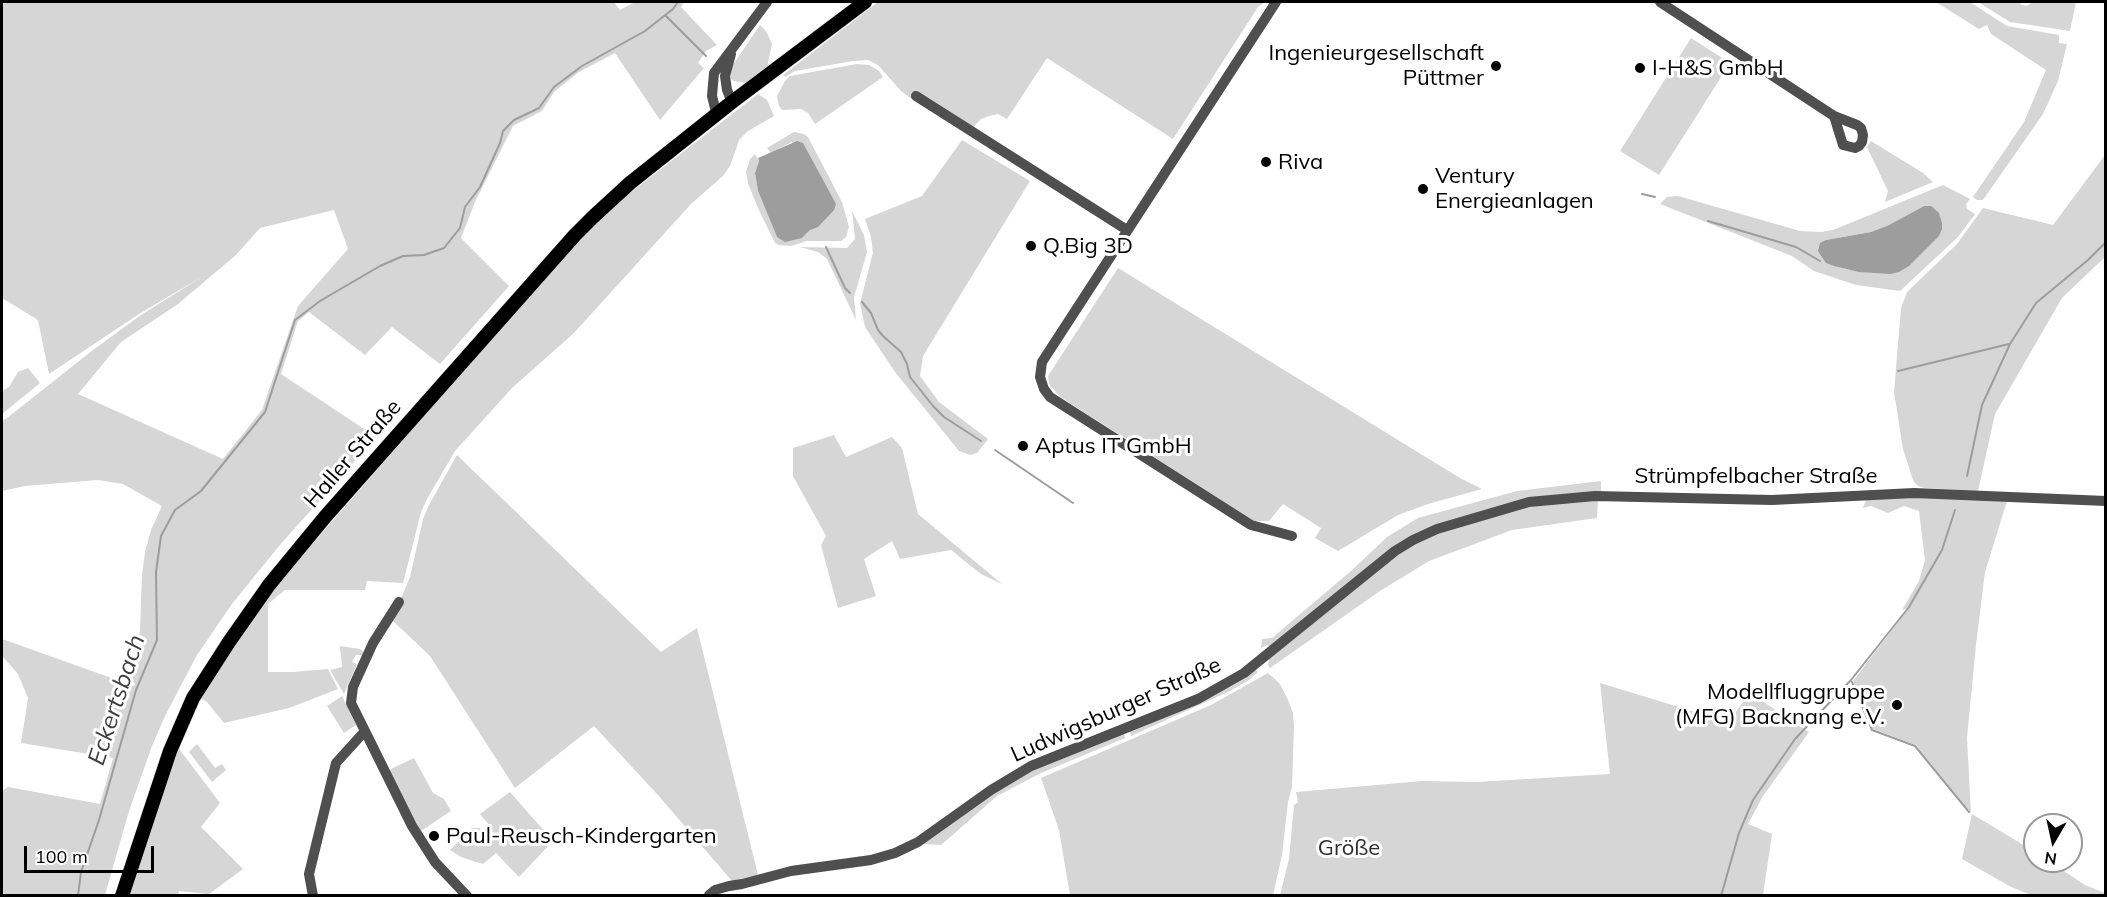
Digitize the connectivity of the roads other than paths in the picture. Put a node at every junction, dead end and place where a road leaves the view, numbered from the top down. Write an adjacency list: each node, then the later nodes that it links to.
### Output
1 (767, 2): 5 (street)
2 (865, 2): 7 (main road, Haller Straße)
3 (1276, 2): 10 (street)
4 (1660, 2): 9 (street)
5 (734, 45): 7 (street); 8 (street)
6 (916, 96): 10 (street)
7 (732, 102): 8 (main road, Haller Straße)
8 (719, 113): 17 (main road, Haller Straße)
9 (1834, 116)
10 (1127, 230): 12 (street)
11 (2106, 501): 13 (street, Strümpfelbacher Straße)
12 (1292, 536)
13 (1413, 540): 16 (street, Ludwigsburger Straße)
14 (399, 602): 15 (street)
15 (365, 731): 18 (street); 19 (street)
16 (707, 895)
17 (122, 896)
18 (313, 896)
19 (467, 896)

